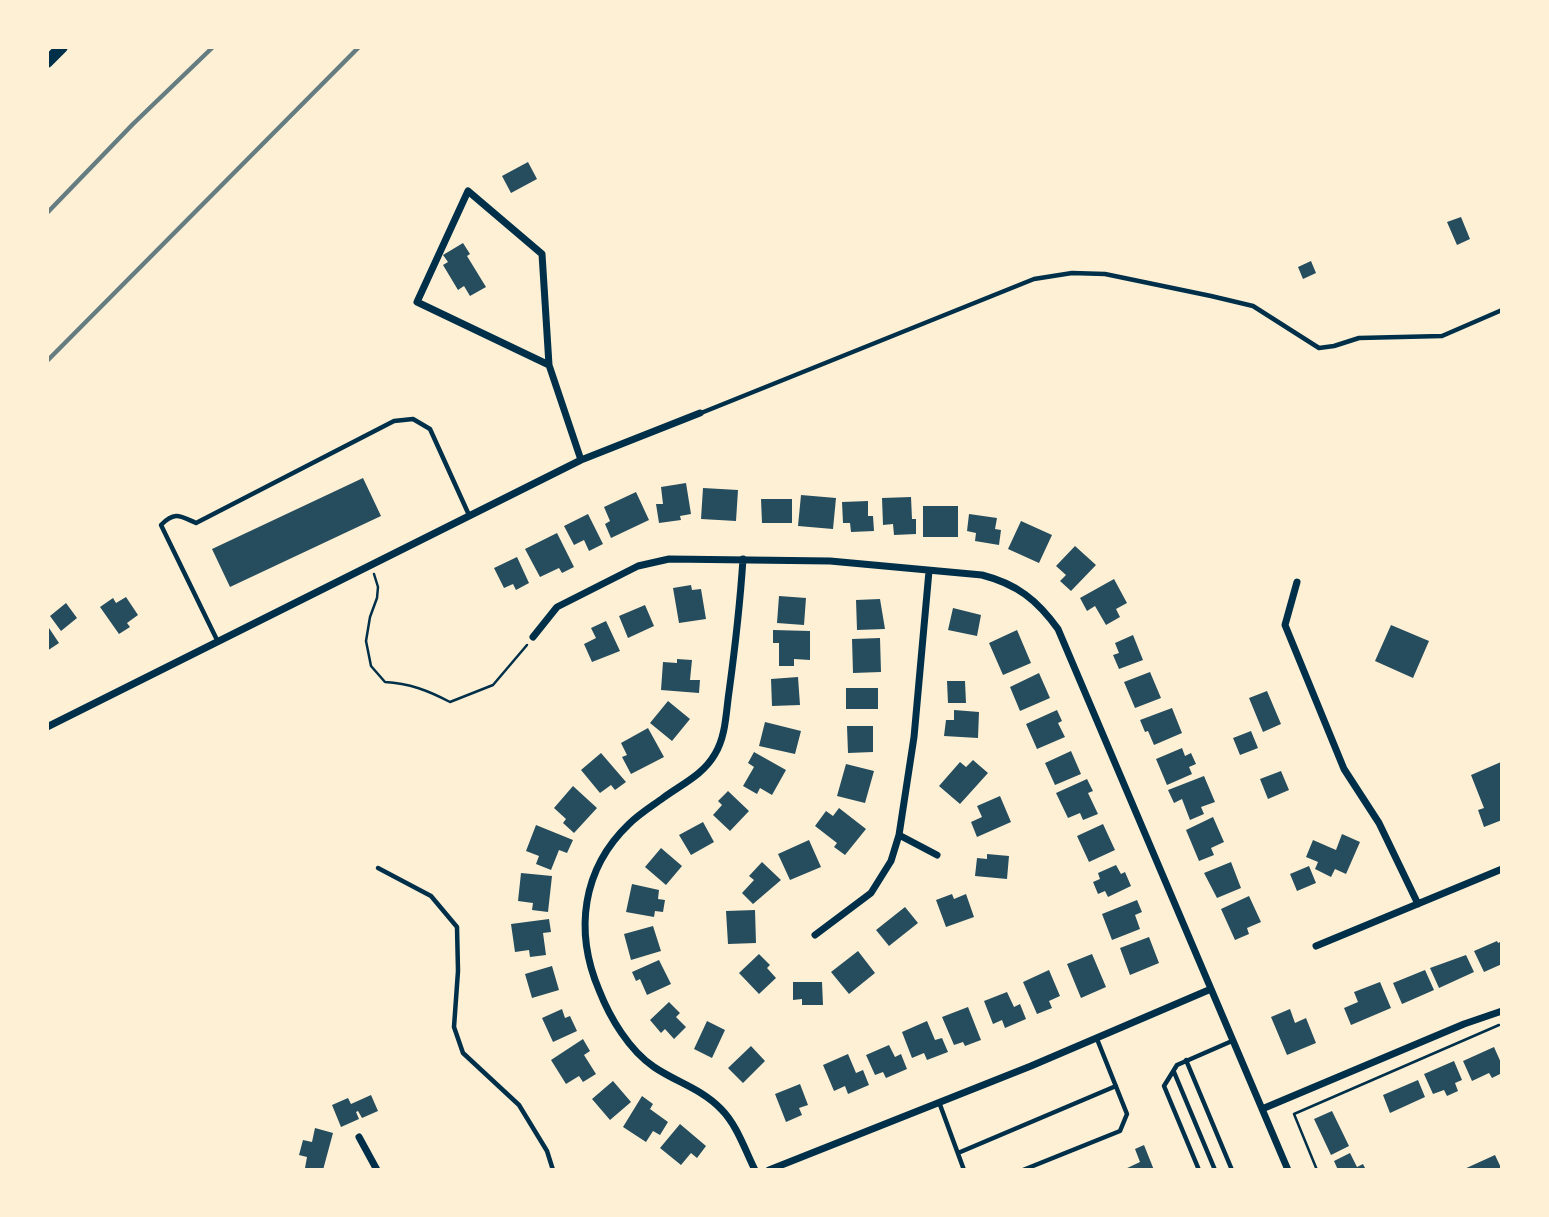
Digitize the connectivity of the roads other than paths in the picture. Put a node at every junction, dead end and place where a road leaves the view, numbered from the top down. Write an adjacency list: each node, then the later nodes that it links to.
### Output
1 (62, 47): 2 (main road)
2 (47, 62)
3 (1502, 310): 5 (lane)
4 (549, 366): 4 (street); 6 (street)
5 (700, 413): 6 (street)
6 (581, 460): 7 (street)
7 (469, 516): 12 (street); 12 (lane)
8 (743, 559): 9 (street); 11 (street); 34 (street)
9 (929, 571): 14 (street); 21 (street)
10 (1297, 582): 18 (street)
11 (533, 637)
12 (218, 642): 13 (street)
13 (47, 727)
14 (899, 835): 15 (street); 19 (street)
15 (937, 855)
16 (378, 868): 33 (lane)
17 (1502, 869): 18 (street)
18 (1418, 904): 20 (street)
19 (815, 935)
20 (1316, 946)
21 (1211, 989): 23 (street); 24 (street)
22 (1502, 1011): 29 (street)
23 (1096, 1038): 27 (lane); 28 (street)
24 (1232, 1041): 25 (lane); 29 (street)
25 (1186, 1060): 26 (lane); 40 (lane)
26 (1173, 1071): 38 (lane); 39 (lane)
27 (1116, 1086): 31 (lane); 37 (lane)
28 (939, 1102): 31 (lane); 35 (street)
29 (1262, 1109): 41 (street)
30 (359, 1137): 32 (street)
31 (958, 1153): 36 (lane)
32 (377, 1170)
33 (553, 1170)
34 (755, 1170)
35 (769, 1170)
36 (964, 1170)
37 (1023, 1170)
38 (1199, 1170)
39 (1215, 1170)
40 (1232, 1170)
41 (1288, 1170)

